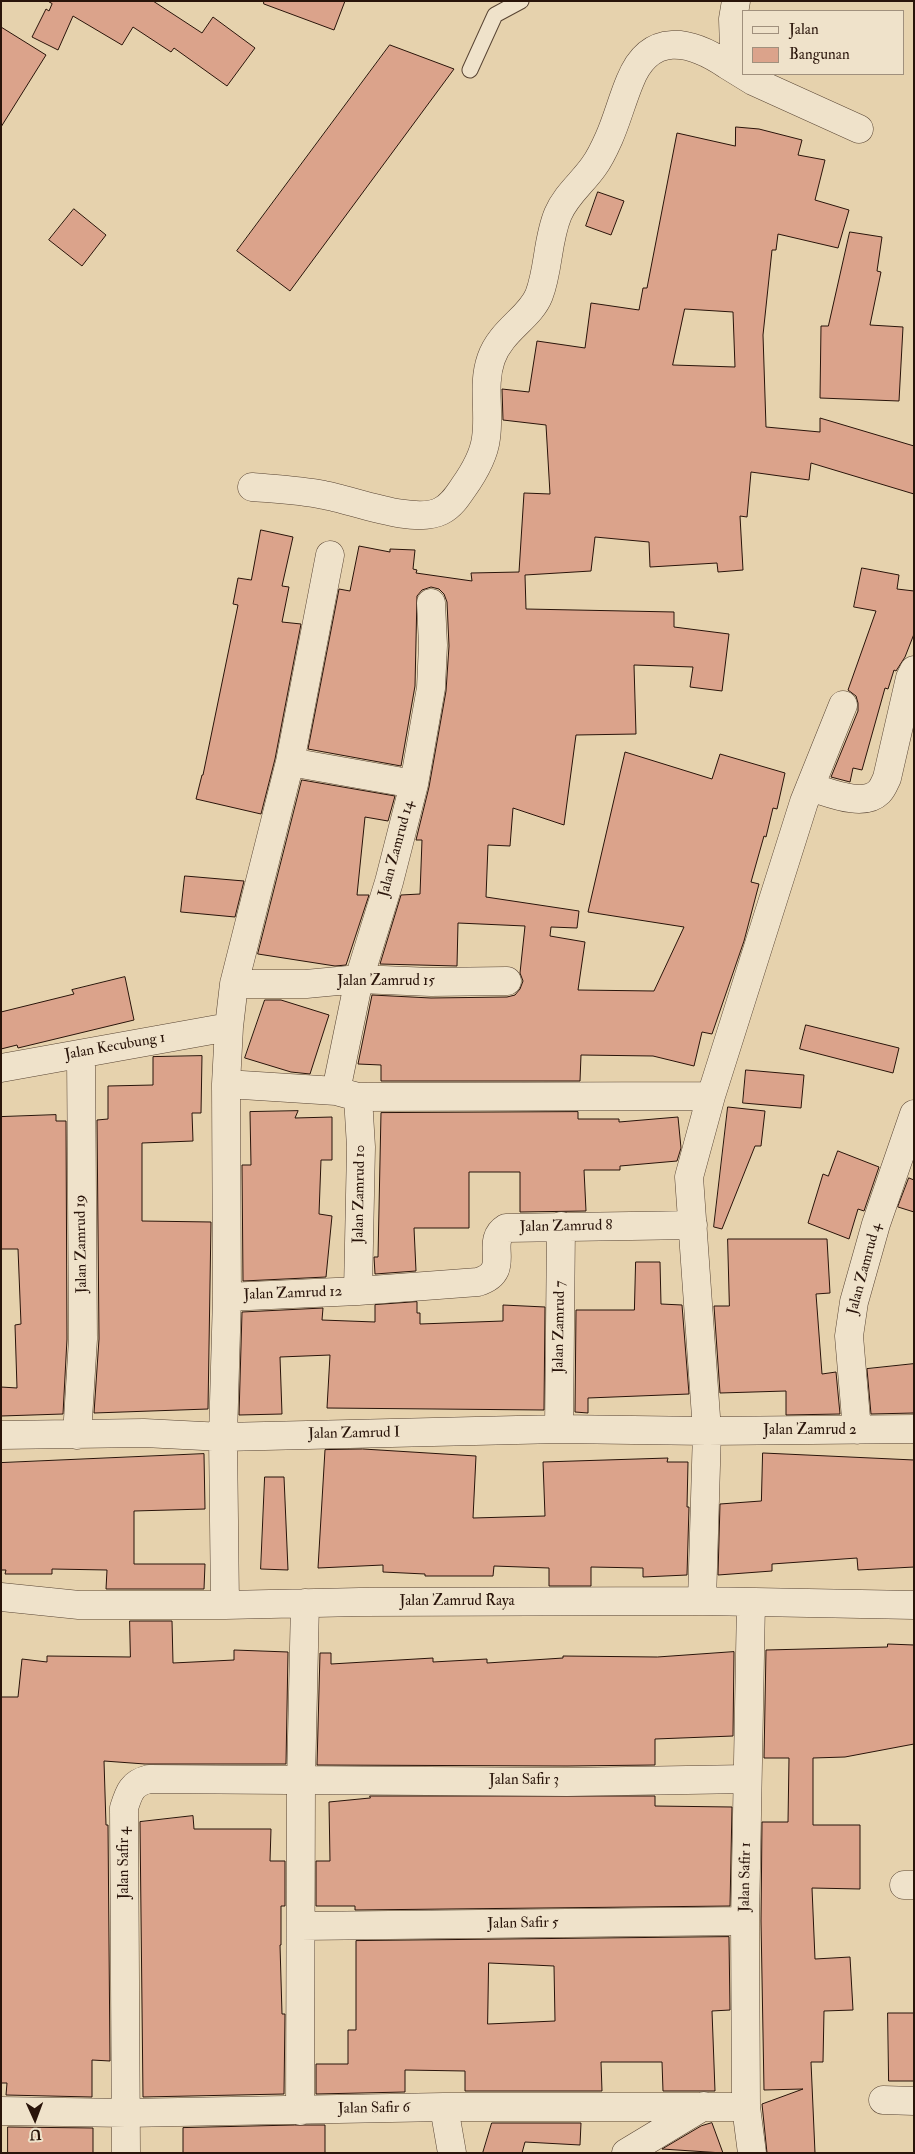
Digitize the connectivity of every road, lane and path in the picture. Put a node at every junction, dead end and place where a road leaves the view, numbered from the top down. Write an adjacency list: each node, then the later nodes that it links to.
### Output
1 (520, 1): 4 (lane)
2 (736, 1): 3 (street)
3 (727, 65): 5 (street); 8 (street)
4 (470, 70)
5 (742, 74)
6 (743, 75): 7 (street)
7 (859, 129)
8 (252, 487)
9 (330, 555): 13 (street)
10 (431, 603): 14 (street, Jalan Zamrud 14)
11 (914, 670): 15 (street)
12 (843, 705): 15 (street)
13 (290, 762): 14 (street); 18 (street)
14 (414, 784): 16 (street, Jalan Zamrud 14)
15 (810, 787): 24 (street)
16 (359, 979): 17 (street, Jalan Zamrud 15); 18 (street, Jalan Zamrud 15); 23 (street, Jalan Zamrud 14)
17 (507, 981)
18 (234, 984): 19 (street)
19 (228, 1027): 20 (street, Jalan Kecubung 1); 22 (street)
20 (81, 1054): 21 (street, Jalan Kecubung 1); 35 (street, Jalan Zamrud 19)
21 (1, 1068)
22 (226, 1084): 23 (street); 29 (street)
23 (347, 1094): 24 (street); 28 (street, Jalan Zamrud 10)
24 (711, 1096): 26 (street)
25 (914, 1114): 32 (street, Jalan Zamrud 4)
26 (693, 1225): 27 (street, Jalan Zamrud 8); 33 (street)
27 (561, 1226): 28 (street, Jalan Zamrud 8); 30 (street, Jalan Zamrud 7)
28 (358, 1292): 29 (street, Jalan Zamrud 12)
29 (227, 1296): 36 (street)
30 (559, 1429): 33 (street, Jalan Zamrud I); 36 (street, Jalan Zamrud I)
31 (914, 1429): 32 (street, Jalan Zamrud 2)
32 (857, 1430): 33 (street, Jalan Zamrud 2)
33 (707, 1431): 38 (street)
34 (1, 1435): 35 (street, Jalan Zamrud I)
35 (78, 1435): 36 (street, Jalan Zamrud I)
36 (223, 1437): 41 (street)
37 (1, 1597): 41 (street, Jalan Zamrud Raya)
38 (702, 1601): 39 (street, Jalan Zamrud Raya); 40 (street, Jalan Zamrud Raya)
39 (751, 1602): 42 (street, Jalan Zamrud Raya); 43 (street, Jalan Safir 1)
40 (305, 1603): 41 (street, Jalan Zamrud Raya); 44 (street)
41 (226, 1605)
42 (914, 1605)
43 (747, 1779): 44 (street, Jalan Safir 3); 45 (street, Jalan Safir 1)
44 (301, 1781): 46 (street); 54 (street, Jalan Safir 4)
45 (745, 1921): 46 (street, Jalan Safir 5); 51 (street, Jalan Safir 1)
46 (301, 1926): 53 (street)
47 (884, 2100): 48 (street)
48 (914, 2100)
49 (705, 2106): 50 (street, Jalan Safir 6); 51 (street, Jalan Safir 6); 57 (street)
50 (444, 2107): 53 (street, Jalan Safir 6); 56 (street)
51 (746, 2107): 58 (street, Jalan Safir 1)
52 (1, 2111): 54 (street, Jalan Safir 6)
53 (300, 2111): 54 (street, Jalan Safir 6)
54 (126, 2113): 55 (street, Jalan Safir 4)
55 (126, 2153)
56 (452, 2153)
57 (626, 2153)
58 (752, 2153)

